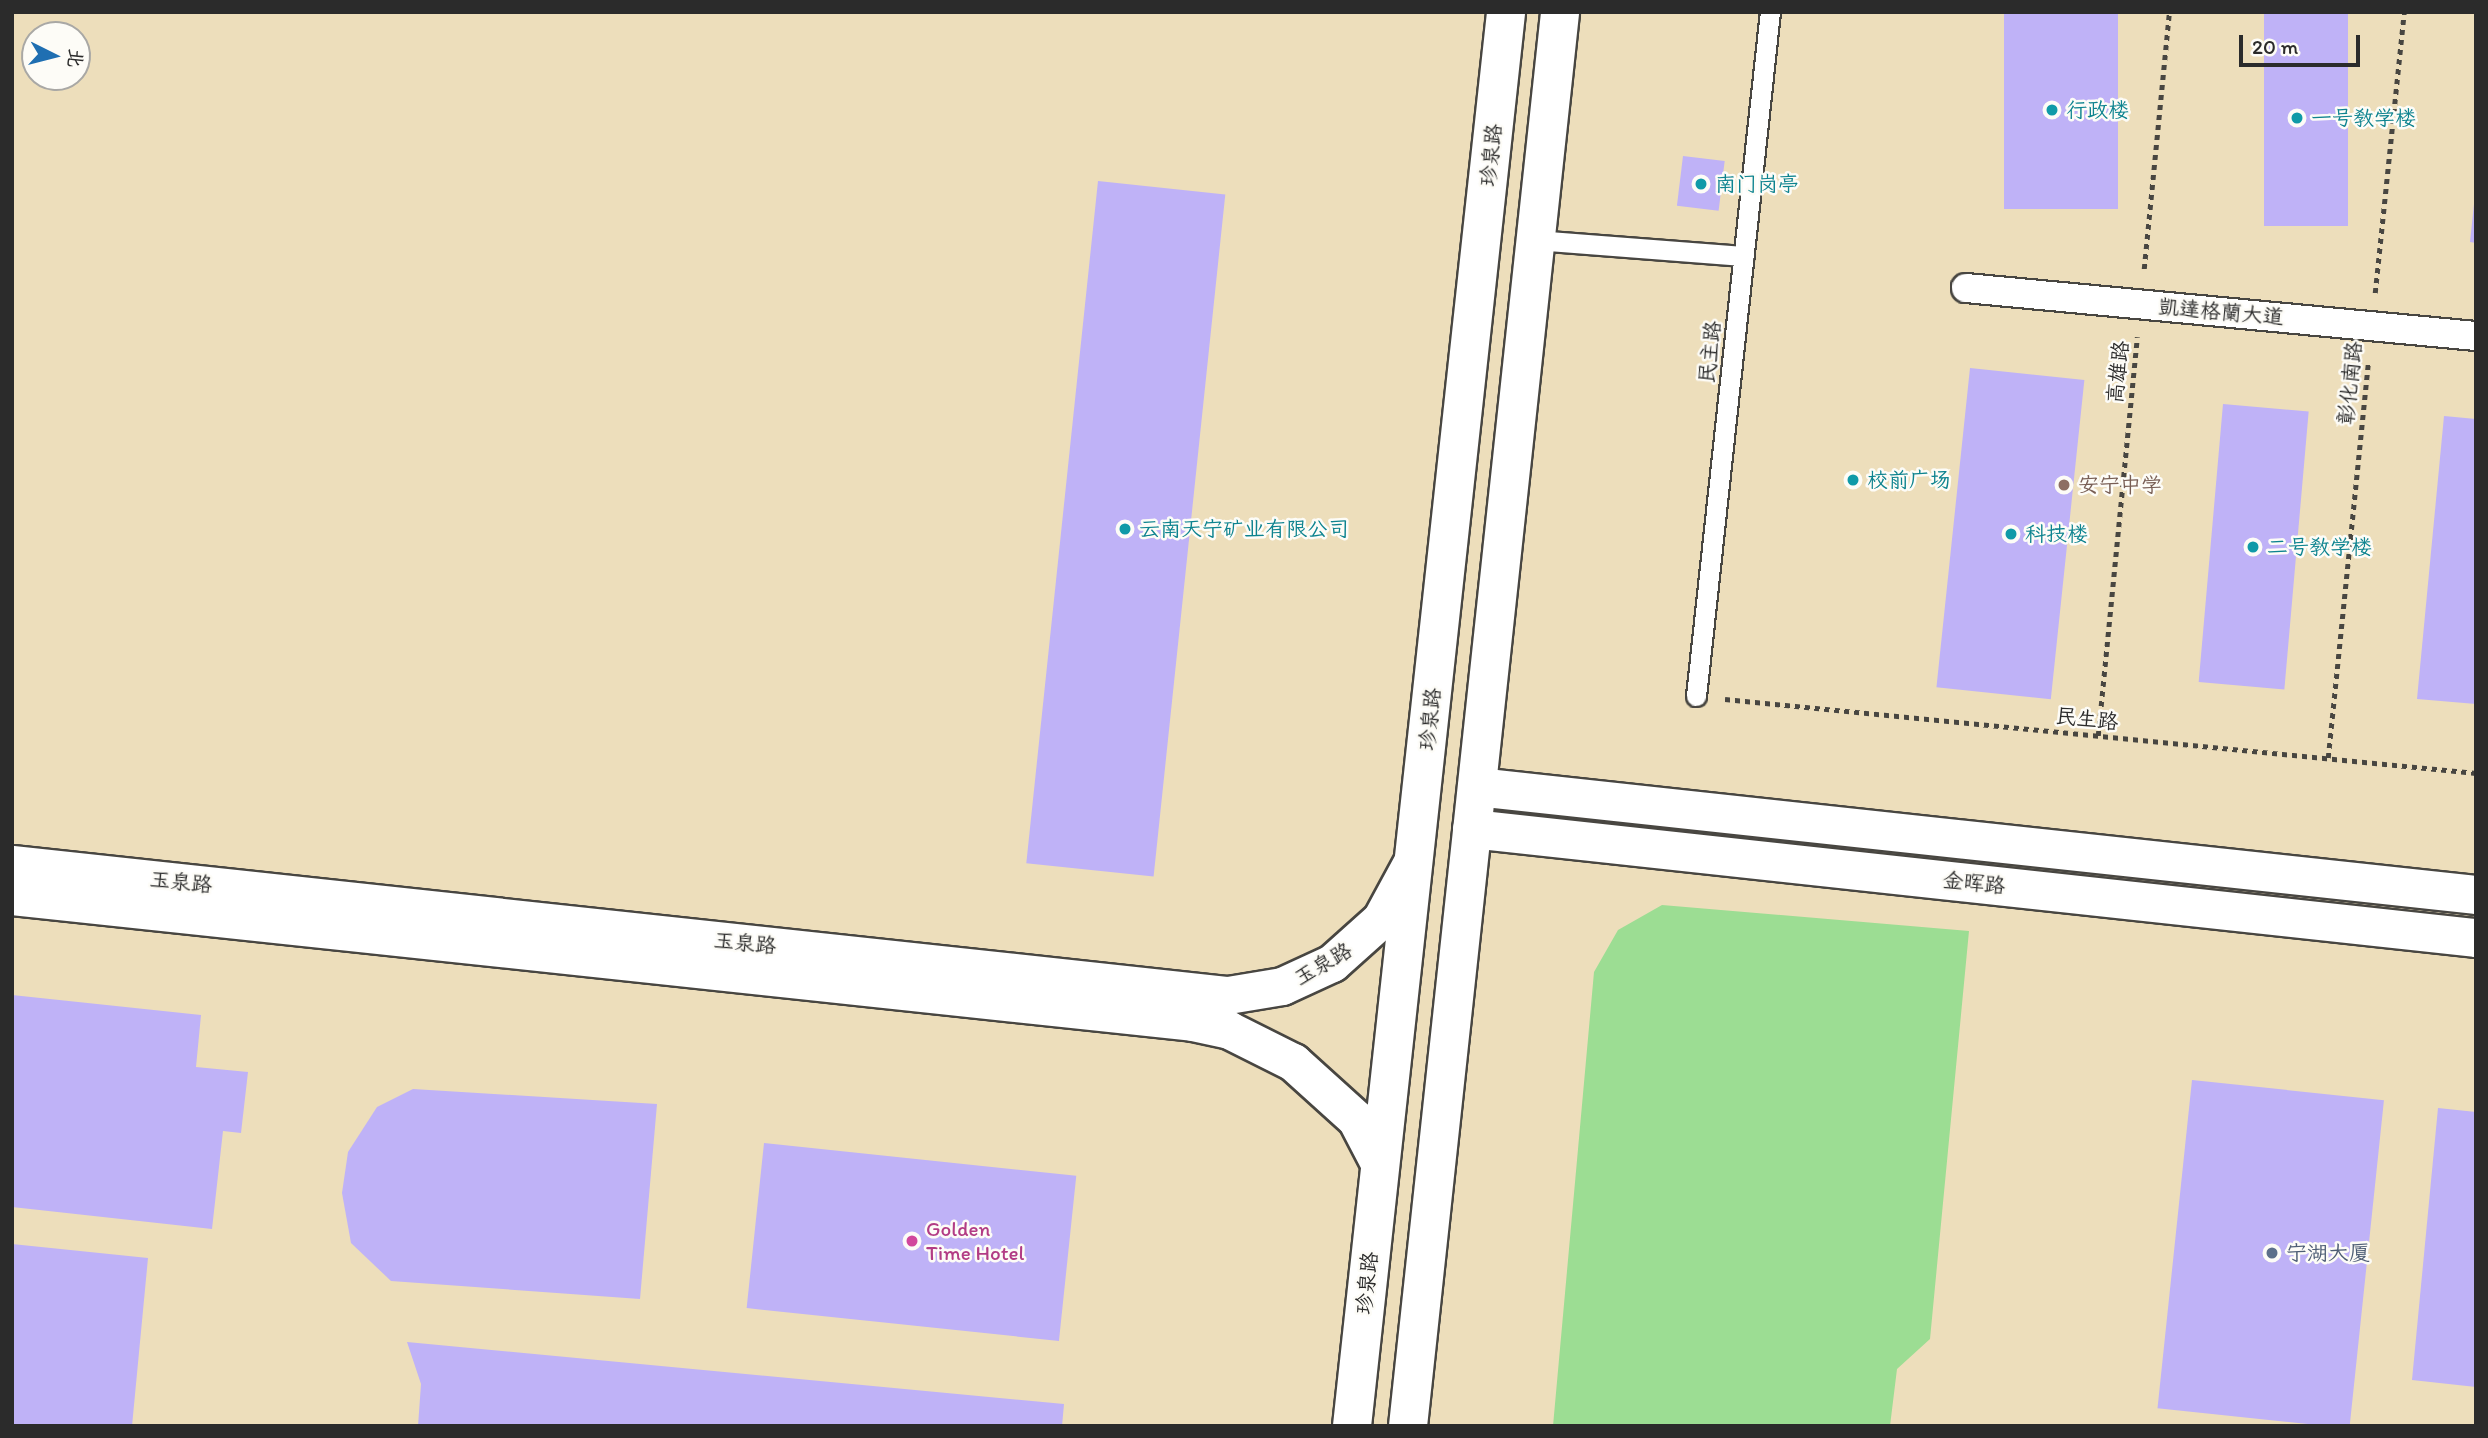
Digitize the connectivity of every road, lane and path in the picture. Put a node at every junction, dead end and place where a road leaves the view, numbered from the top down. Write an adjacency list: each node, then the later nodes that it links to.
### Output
1 (1506, 12): 18 (main road, 珍泉路)
2 (1560, 12): 6 (main road)
3 (1770, 12): 7 (lane, 民主路)
4 (2169, 12): 9 (path, 高雄路)
5 (2404, 12): 10 (path, 彰化南路)
6 (1535, 240): 7 (lane); 16 (main road)
7 (1743, 256): 12 (lane, 民主路)
8 (1966, 288): 9 (street, 凱達格蘭大道)
9 (2140, 305): 10 (street, 凱達格蘭大道); 13 (path, 高雄路)
10 (2372, 326): 11 (street, 凱達格蘭大道); 14 (path, 彰化南路)
11 (2476, 336)
12 (1696, 696): 13 (path, 民生路)
13 (2098, 736): 14 (path, 民生路)
14 (2328, 758): 15 (path, 民生路)
15 (2476, 773)
16 (1477, 787): 17 (main road); 20 (main road, 金晖路)
17 (1472, 829): 22 (main road, 金晖路); 25 (main road)
18 (1416, 853): 19 (street, 玉泉路); 23 (main road, 珍泉路)
19 (12, 864)
20 (2476, 895)
21 (12, 896): 23 (street, 玉泉路)
22 (2476, 938)
23 (1380, 1165): 24 (main road, 珍泉路)
24 (1352, 1426)
25 (1408, 1426)

